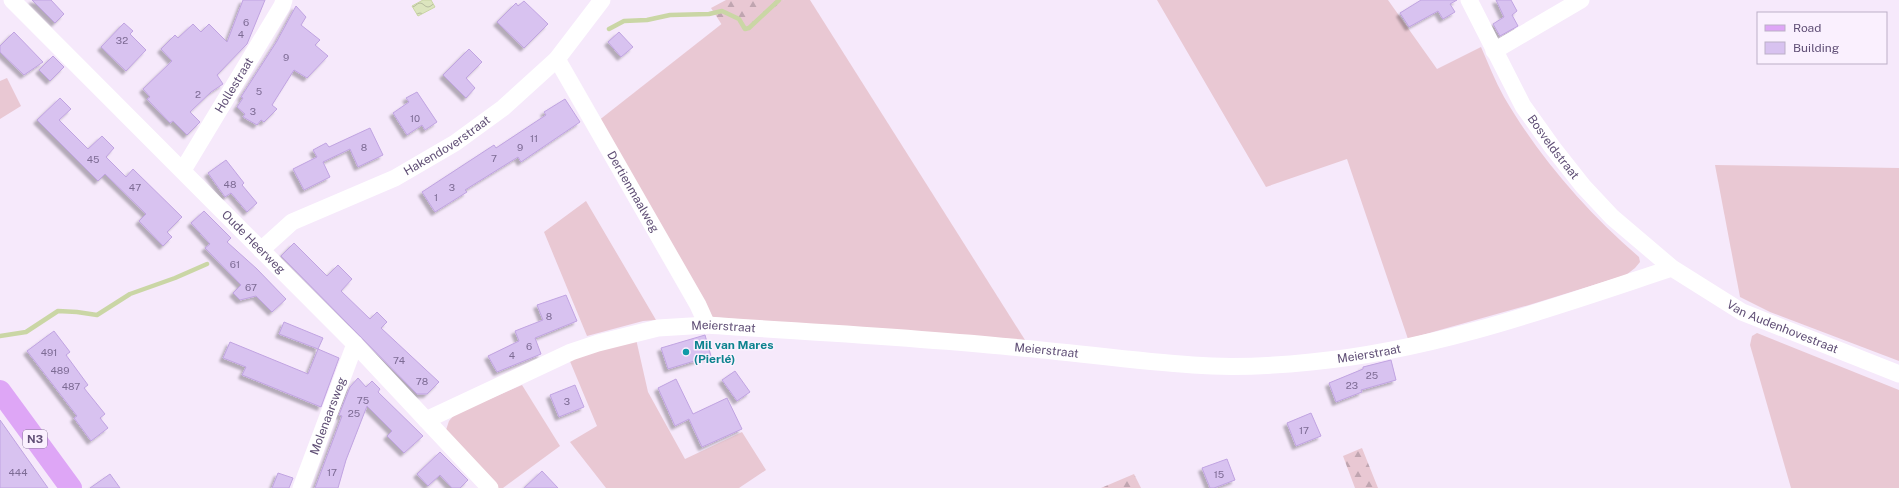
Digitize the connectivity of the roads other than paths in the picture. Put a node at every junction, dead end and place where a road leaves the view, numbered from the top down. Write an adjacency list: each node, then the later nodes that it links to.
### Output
1 (12, 0): 8 (street, Oude Heerweg)
2 (284, 0): 8 (street, Hollestraat)
3 (602, 0): 7 (street, Hakendoverstraat)
4 (1469, 0): 6 (street, Bosveldstraat)
5 (1581, 0): 6 (street)
6 (1494, 51): 10 (street, Bosveldstraat)
7 (557, 59): 9 (street, Hakendoverstraat); 11 (street, Dertienmaalweg)
8 (183, 170): 9 (street, Oude Heerweg)
9 (261, 250): 12 (street, Oude Heerweg)
10 (1672, 268): 11 (street, Meierstraat); 13 (street, Van Audenhovestraat)
11 (707, 325): 15 (street, Meierstraat)
12 (355, 344): 15 (street, Oude Heerweg); 17 (street, Molenaarsweg)
13 (1899, 374)
14 (0, 391): 16 (main road, N3)
15 (426, 420): 18 (street, Oude Heerweg)
16 (71, 488)
17 (301, 488)
18 (490, 488)

